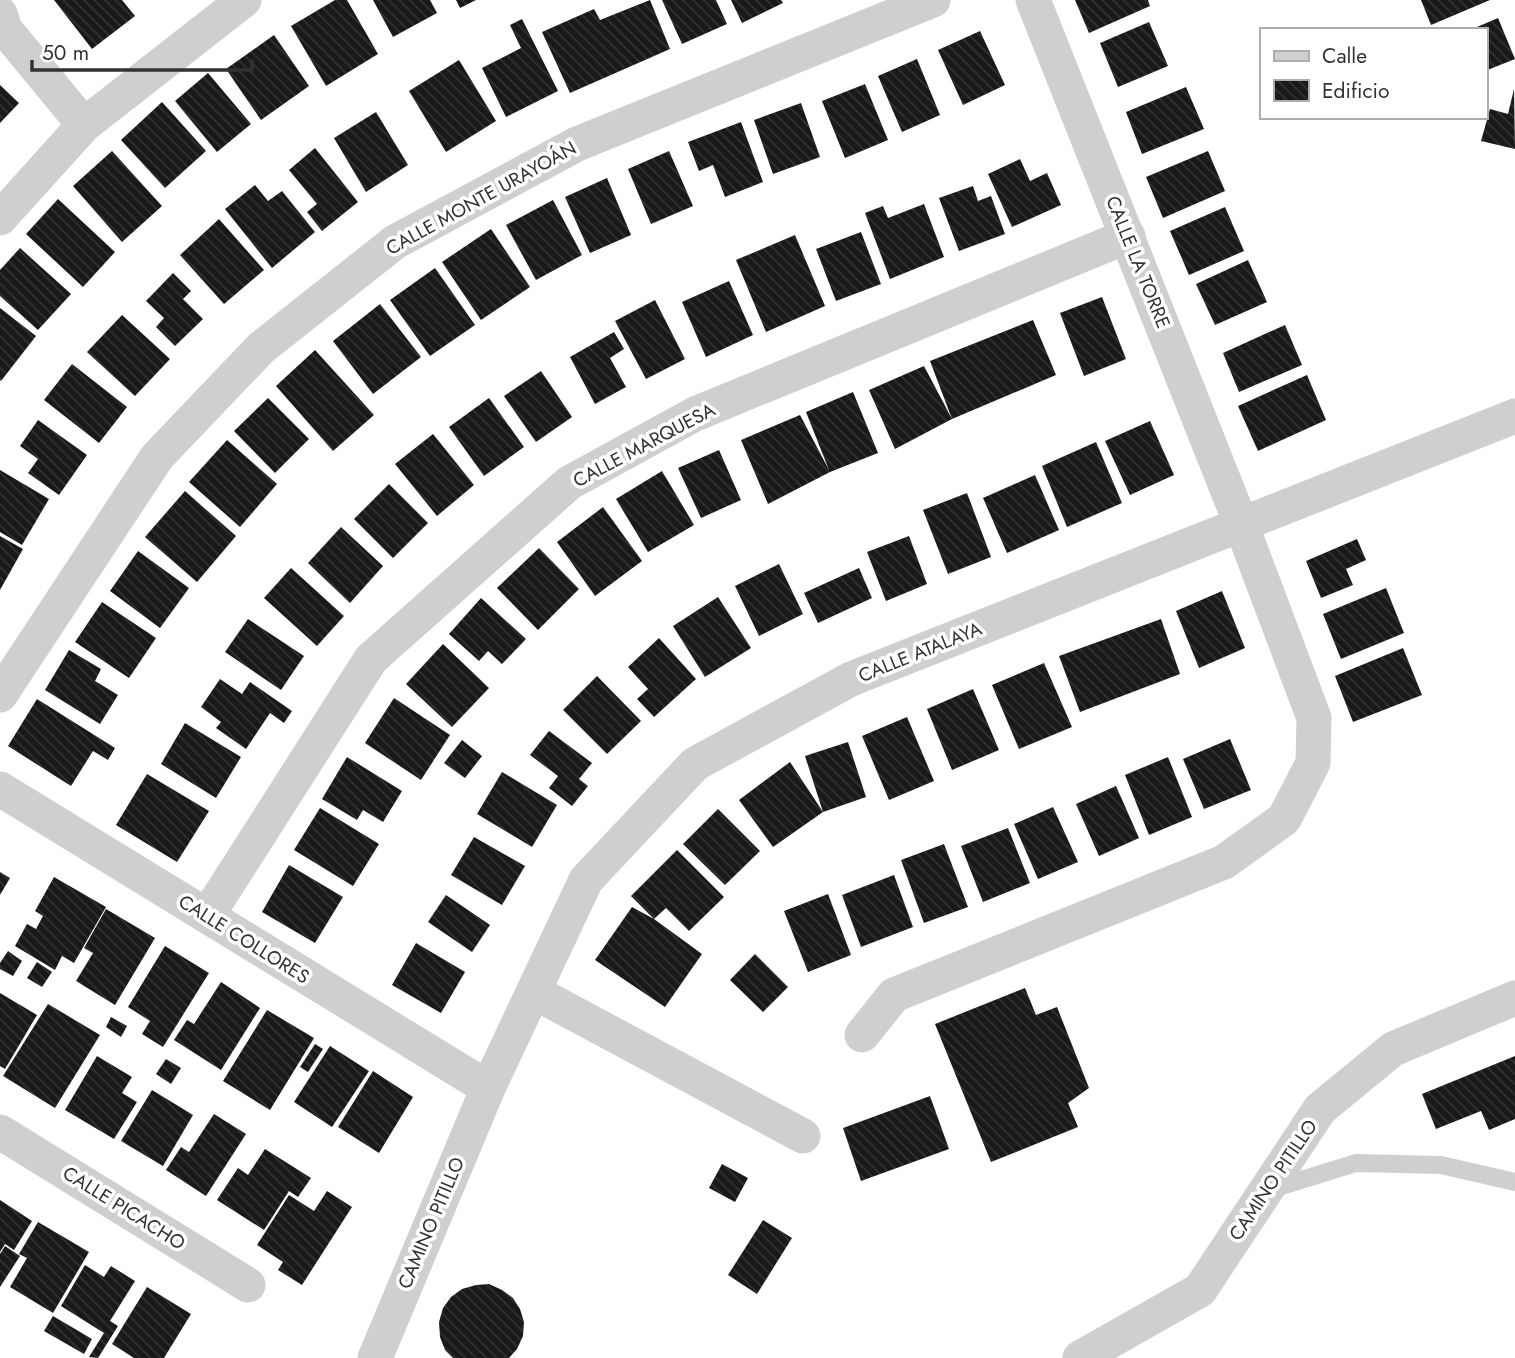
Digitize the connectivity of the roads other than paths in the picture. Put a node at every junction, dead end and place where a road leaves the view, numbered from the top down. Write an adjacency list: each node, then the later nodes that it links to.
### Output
1 (244, 0): 5 (street)
2 (933, 0): 10 (street, CALLE MONTE URAYOÁN)
3 (1033, 0): 7 (street, CALLE LA TORRE)
4 (0, 14): 5 (street)
5 (84, 125): 6 (street)
6 (0, 218)
7 (1128, 236): 9 (street, CALLE LA TORRE); 12 (street, CALLE MARQUESA)
8 (1515, 416): 9 (street, CALLE ATALAYA)
9 (1241, 524): 13 (street, CALLE ATALAYA); 15 (street, CALLE LA TORRE)
10 (0, 695)
11 (0, 789): 12 (street, CALLE COLLORES)
12 (207, 916): 16 (street, CALLE COLLORES)
13 (534, 992): 16 (street, CALLE ATALAYA); 18 (street)
14 (1515, 998): 20 (street, CAMINO PITILLO)
15 (862, 1035)
16 (488, 1088): 22 (street, CAMINO PITILLO)
17 (0, 1132): 21 (street, CALLE PICACHO)
18 (803, 1136)
19 (1515, 1182): 20 (lane)
20 (1266, 1191): 23 (street, CAMINO PITILLO)
21 (248, 1285)
22 (375, 1358)
23 (1080, 1358)

